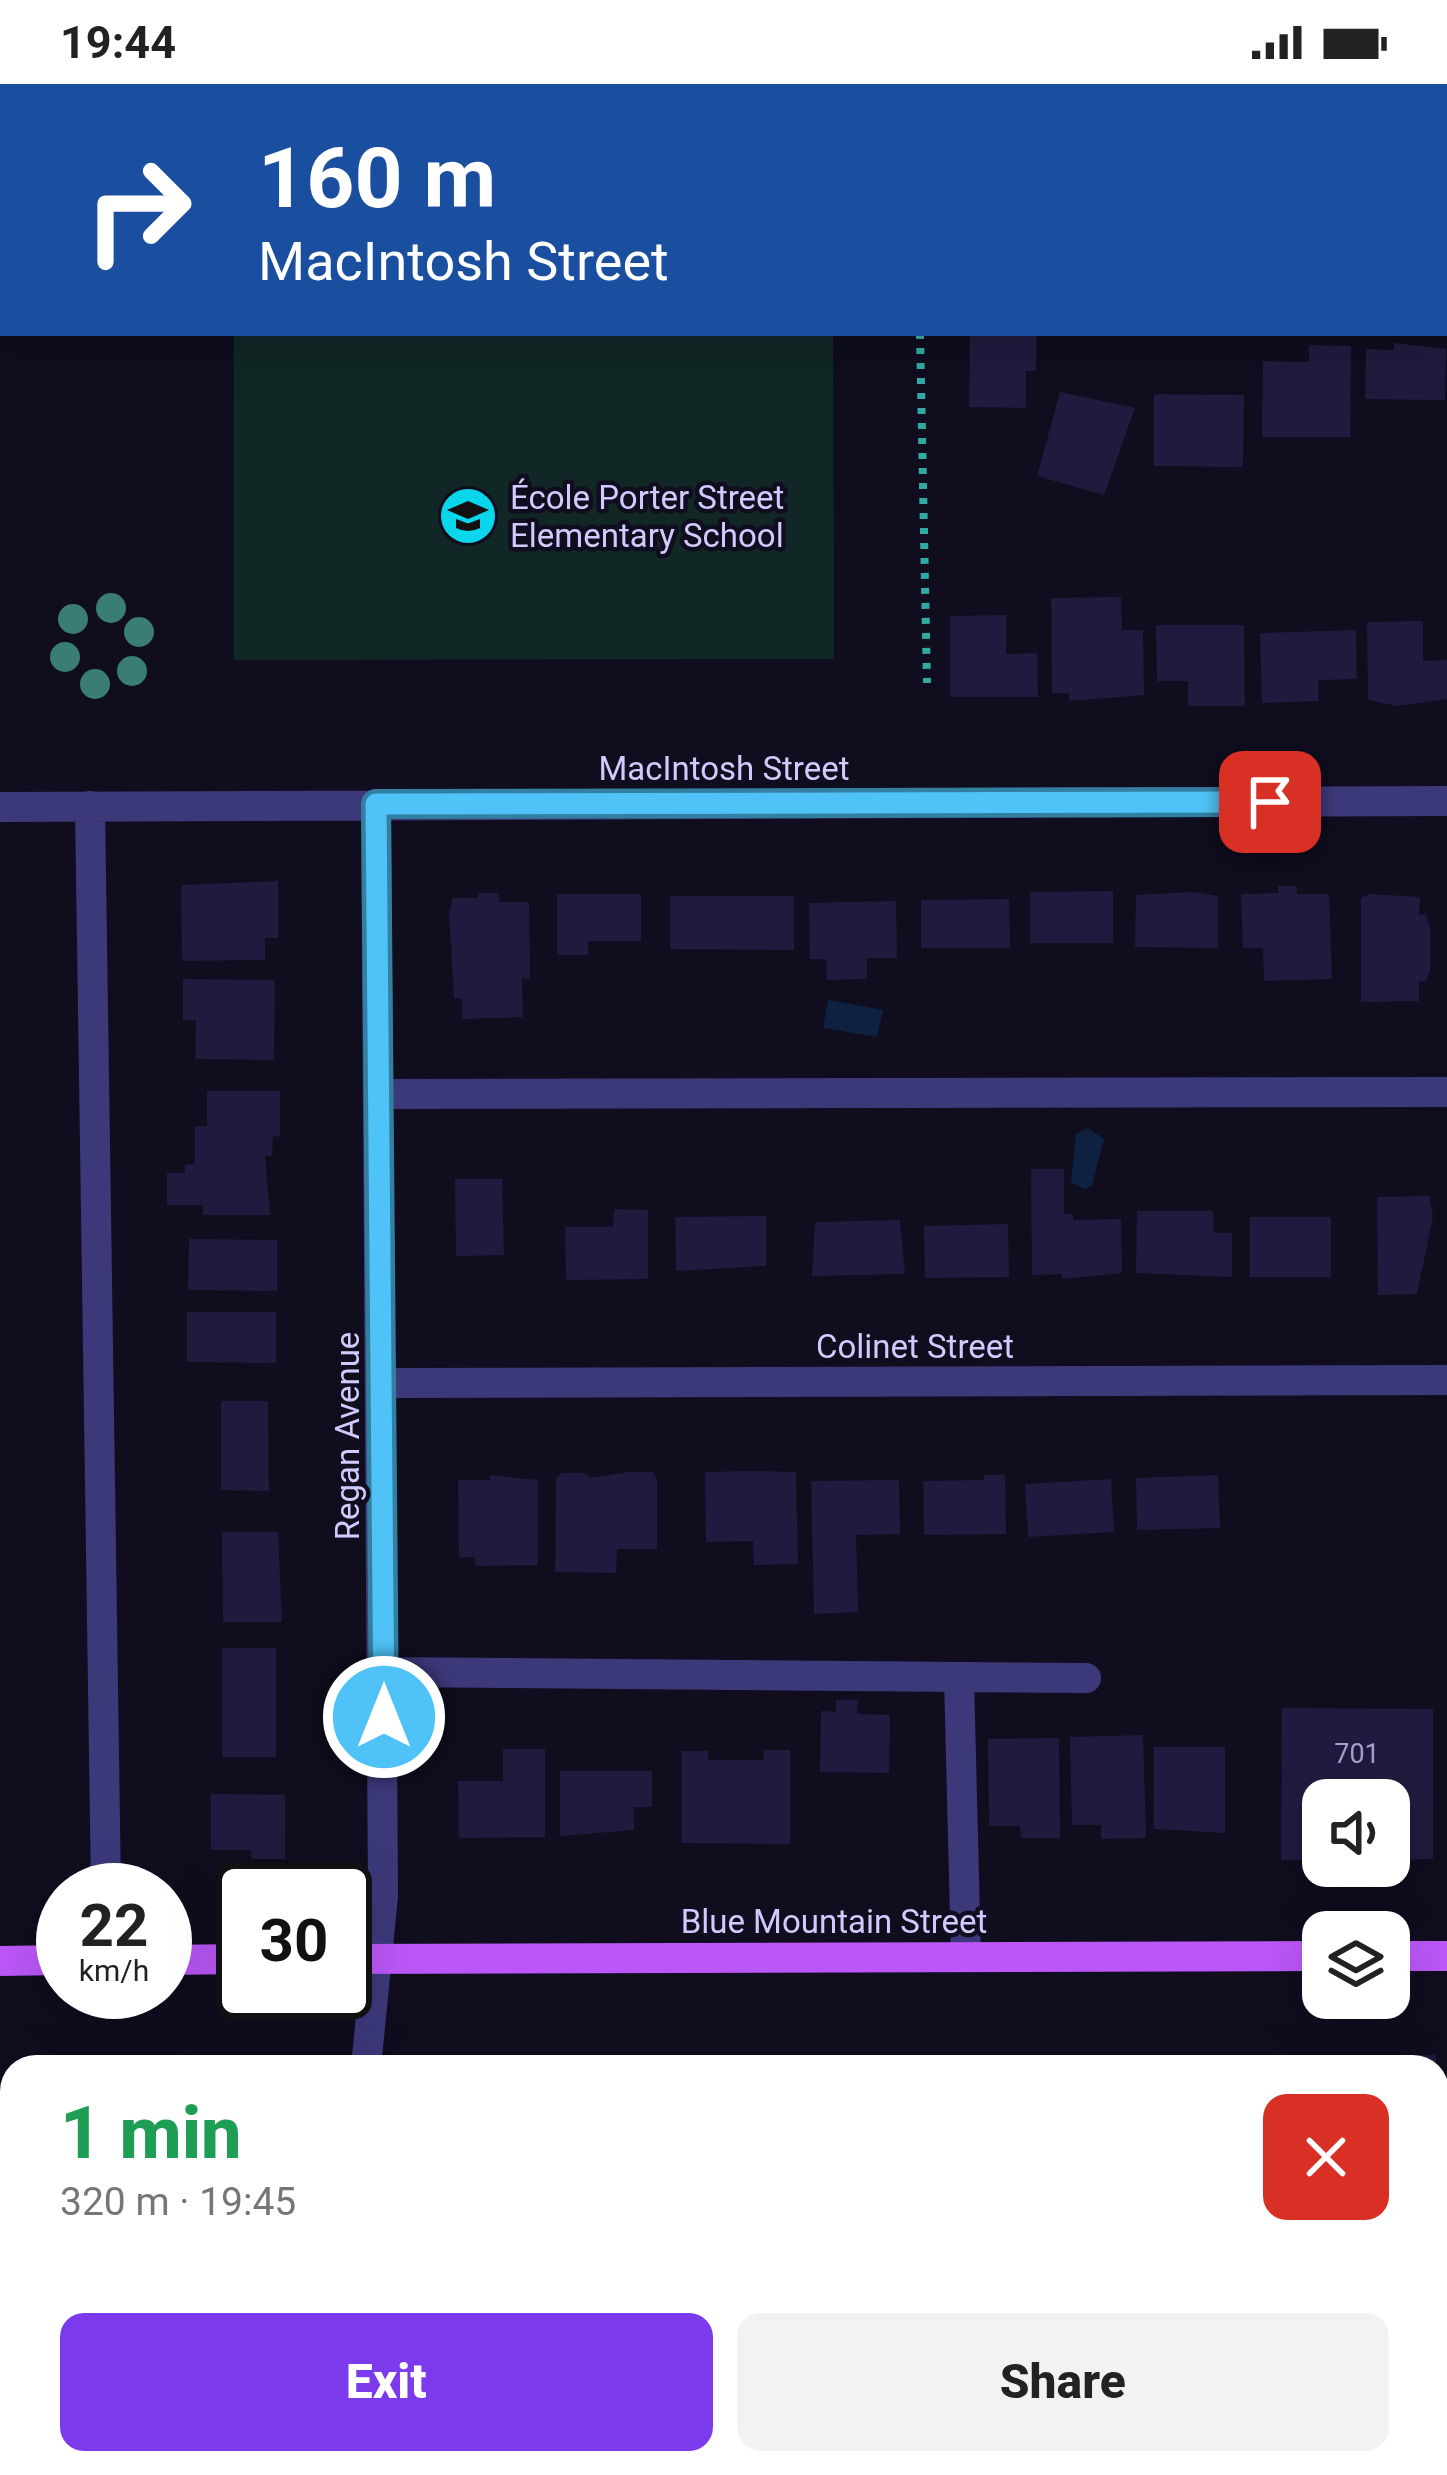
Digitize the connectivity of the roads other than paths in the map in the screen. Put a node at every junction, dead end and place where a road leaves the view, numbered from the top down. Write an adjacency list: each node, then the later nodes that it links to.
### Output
1 (1447, 800): 2 (street, MacIntosh Street)
2 (376, 804): 3 (street, MacIntosh Street); 6 (street, Regan Avenue)
3 (90, 806): 4 (street, MacIntosh Street); 12 (street)
4 (0, 807)
5 (1447, 1092): 6 (street)
6 (380, 1094): 8 (street, Regan Avenue)
7 (1447, 1380): 8 (street, Colinet Street)
8 (383, 1383): 9 (street, Regan Avenue)
9 (385, 1672): 10 (street); 13 (street, Regan Avenue)
10 (959, 1677): 11 (street); 17 (street)
11 (1086, 1678)
12 (106, 1863)
13 (372, 1925)
14 (1302, 1956): 17 (main road, Blue Mountain Street)
15 (1410, 1956): 16 (main road)
16 (1447, 1956)
17 (966, 1957): 18 (main road, Blue Mountain Street)
18 (372, 1959)
19 (0, 1960): 20 (main road)
20 (36, 1960)
21 (363, 2019): 22 (street, Regan Avenue)
22 (365, 2055)

